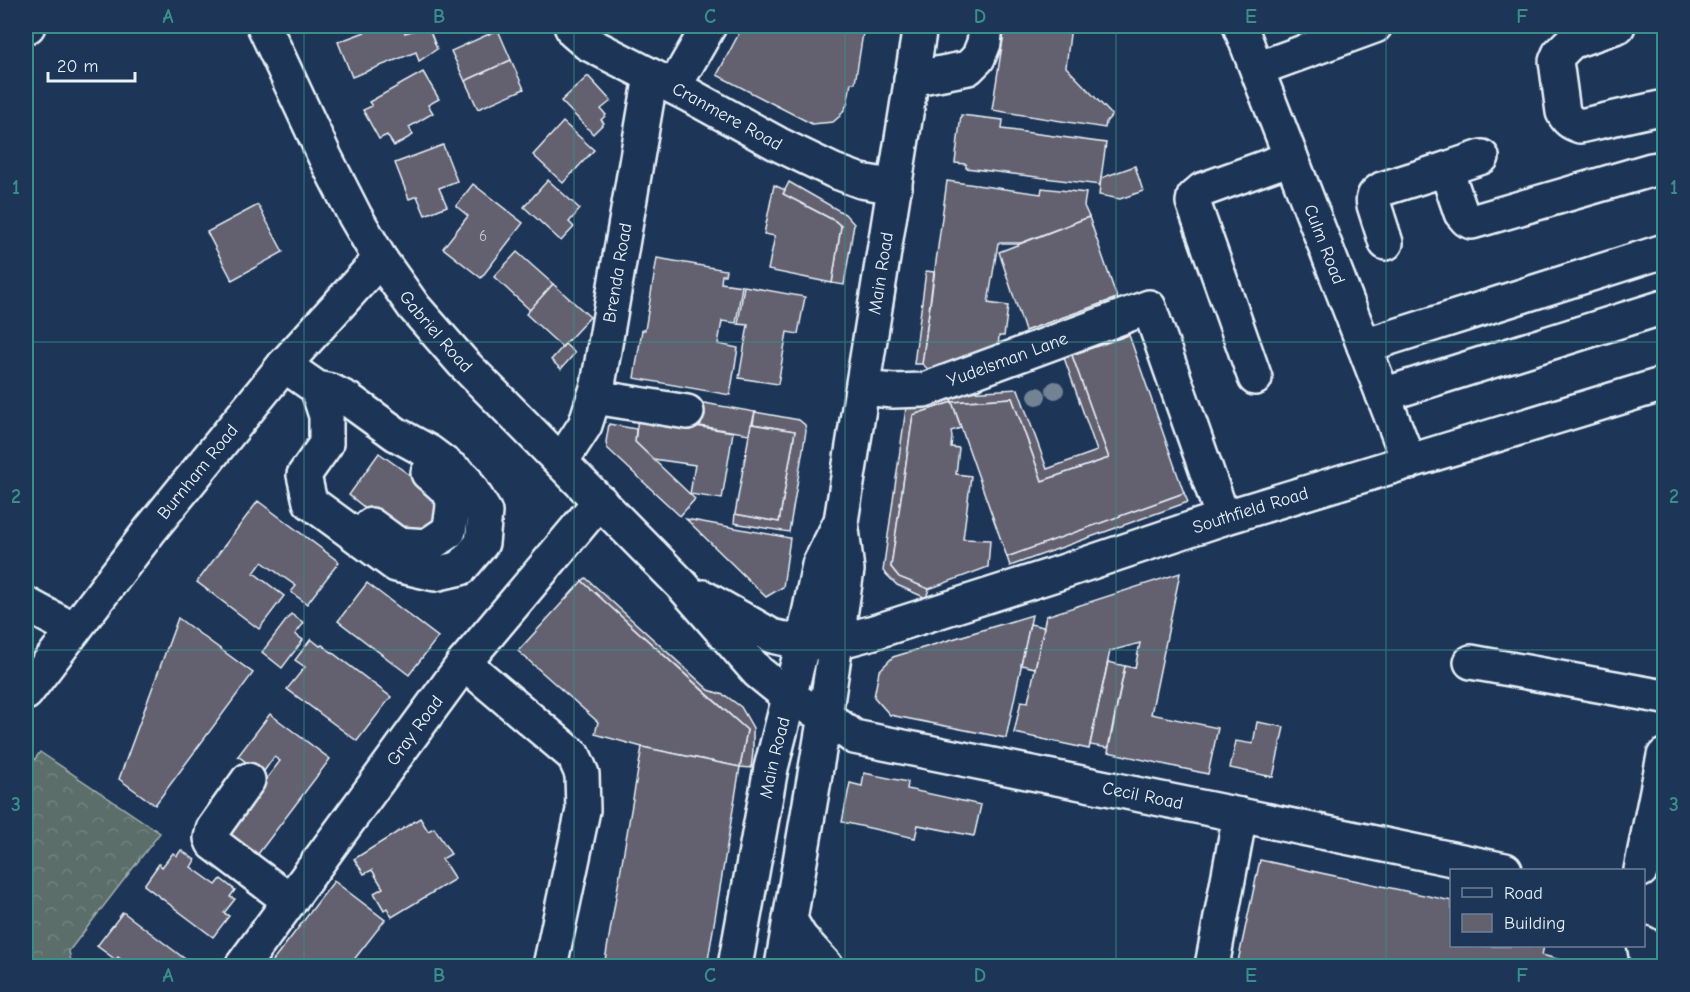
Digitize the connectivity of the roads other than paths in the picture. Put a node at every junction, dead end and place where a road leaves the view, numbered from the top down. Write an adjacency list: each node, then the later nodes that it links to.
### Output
1 (264, 26): 21 (street, Gabriel Road)
2 (709, 26): 12 (street, Brenda Road)
3 (920, 26): 11 (street, Main Road)
4 (986, 26): 11 (street)
5 (1240, 26): 10 (street, Culm Road)
6 (1375, 26): 9 (street)
7 (1618, 26): 13 (street)
8 (586, 32): 12 (street, Cranmere Road)
9 (1299, 38): 10 (street)
10 (1257, 69): 15 (street, Culm Road)
11 (911, 79): 18 (street, Main Road)
12 (662, 82): 18 (street, Cranmere Road); 30 (street, Brenda Road)
13 (1665, 107)
14 (1482, 157): 17 (street)
15 (1292, 158): 23 (street, Culm Road); 25 (street)
16 (1665, 168): 17 (street)
17 (1446, 169): 19 (street)
18 (895, 187): 28 (street, Main Road)
19 (1386, 243)
20 (1665, 251): 23 (street)
21 (380, 259): 24 (street, Burnham Road); 34 (street, Gabriel Road)
22 (1665, 307): 29 (street)
23 (1364, 346): 29 (street, Culm Road)
24 (285, 365): 27 (street); 41 (street, Burnham Road)
25 (1255, 378)
26 (1665, 384): 35 (street, Southfield Road)
27 (317, 388): 31 (street); 33 (street)
28 (863, 388): 37 (street, Yudelsman Lane); 38 (street, Main Road)
29 (1383, 395): 35 (street, Culm Road)
30 (595, 397): 32 (street); 34 (street, Brenda Road)
31 (366, 412): 33 (street); 33 (street)
32 (687, 412)
33 (326, 444)
34 (561, 462): 36 (street, Gabriel Road)
35 (1409, 462): 37 (street, Southfield Road)
36 (600, 501): 39 (street, Gabriel Road); 45 (street, Gray Road)
37 (1223, 518): 42 (street, Southfield Road)
38 (841, 521): 42 (street, Main Road); 43 (street, Main Road)
39 (682, 585): 43 (street, Gabriel Road); 48 (street, Gabriel Road)
40 (26, 604): 41 (street)
41 (74, 630): 46 (street, Burnham Road)
42 (837, 642): 43 (street, Gabriel Road); 49 (street, Main Road)
43 (803, 643): 48 (street, Main Road)
44 (1471, 662): 47 (street)
45 (464, 663): 55 (street, Gray Road); 59 (street)
46 (26, 693)
47 (1665, 696)
48 (789, 697): 49 (street, Cecil Road); 60 (street, Main Road)
49 (825, 716): 52 (street, Cecil Road); 56 (street, Main Road)
50 (1665, 756): 54 (street)
51 (248, 780): 55 (street)
52 (1240, 815): 53 (street, Cecil Road); 63 (street)
53 (1500, 869)
54 (1641, 869)
55 (290, 901): 58 (street, Gray Road)
56 (790, 920): 61 (street, Main Road); 62 (street)
57 (1645, 947): 64 (street)
58 (242, 966)
59 (550, 966)
60 (735, 966)
61 (782, 966)
62 (827, 966)
63 (1212, 966)
64 (1648, 966)

